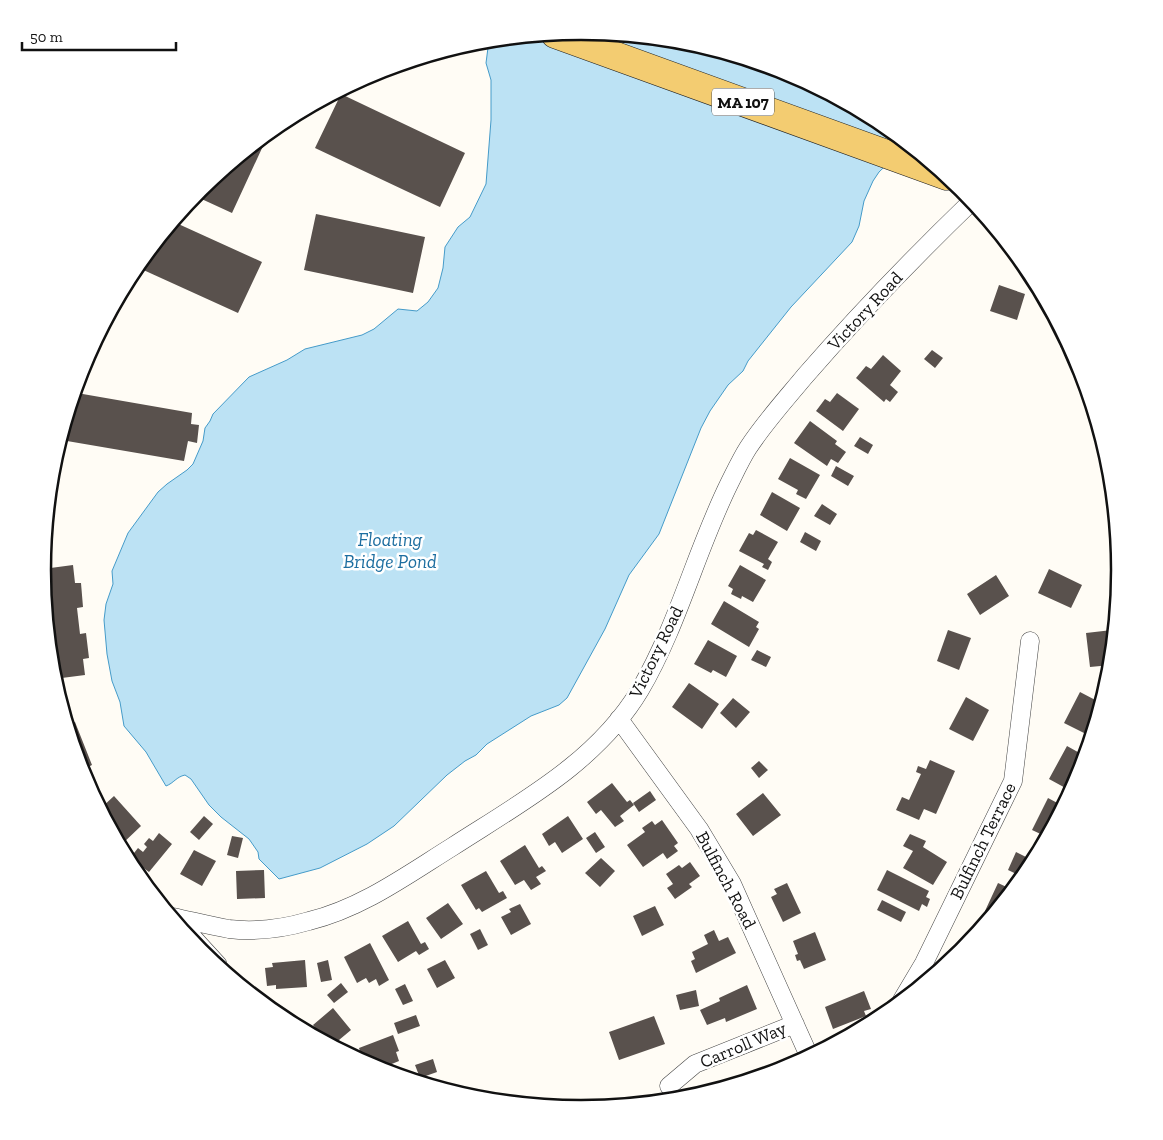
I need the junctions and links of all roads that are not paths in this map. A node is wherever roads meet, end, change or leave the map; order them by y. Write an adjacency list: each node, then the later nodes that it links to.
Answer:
1 (572, 40): 2 (main road, MA 107)
2 (927, 169)
3 (967, 206): 5 (street, Victory Road)
4 (1030, 641): 7 (street, Bulfinch Terrace)
5 (619, 719): 6 (street, Victory Road); 8 (street, Bulfinch Road)
6 (184, 920)
7 (911, 984)
8 (795, 1024): 9 (street, Bulfinch Road); 10 (street, Carroll Way)
9 (806, 1050)
10 (669, 1086)

